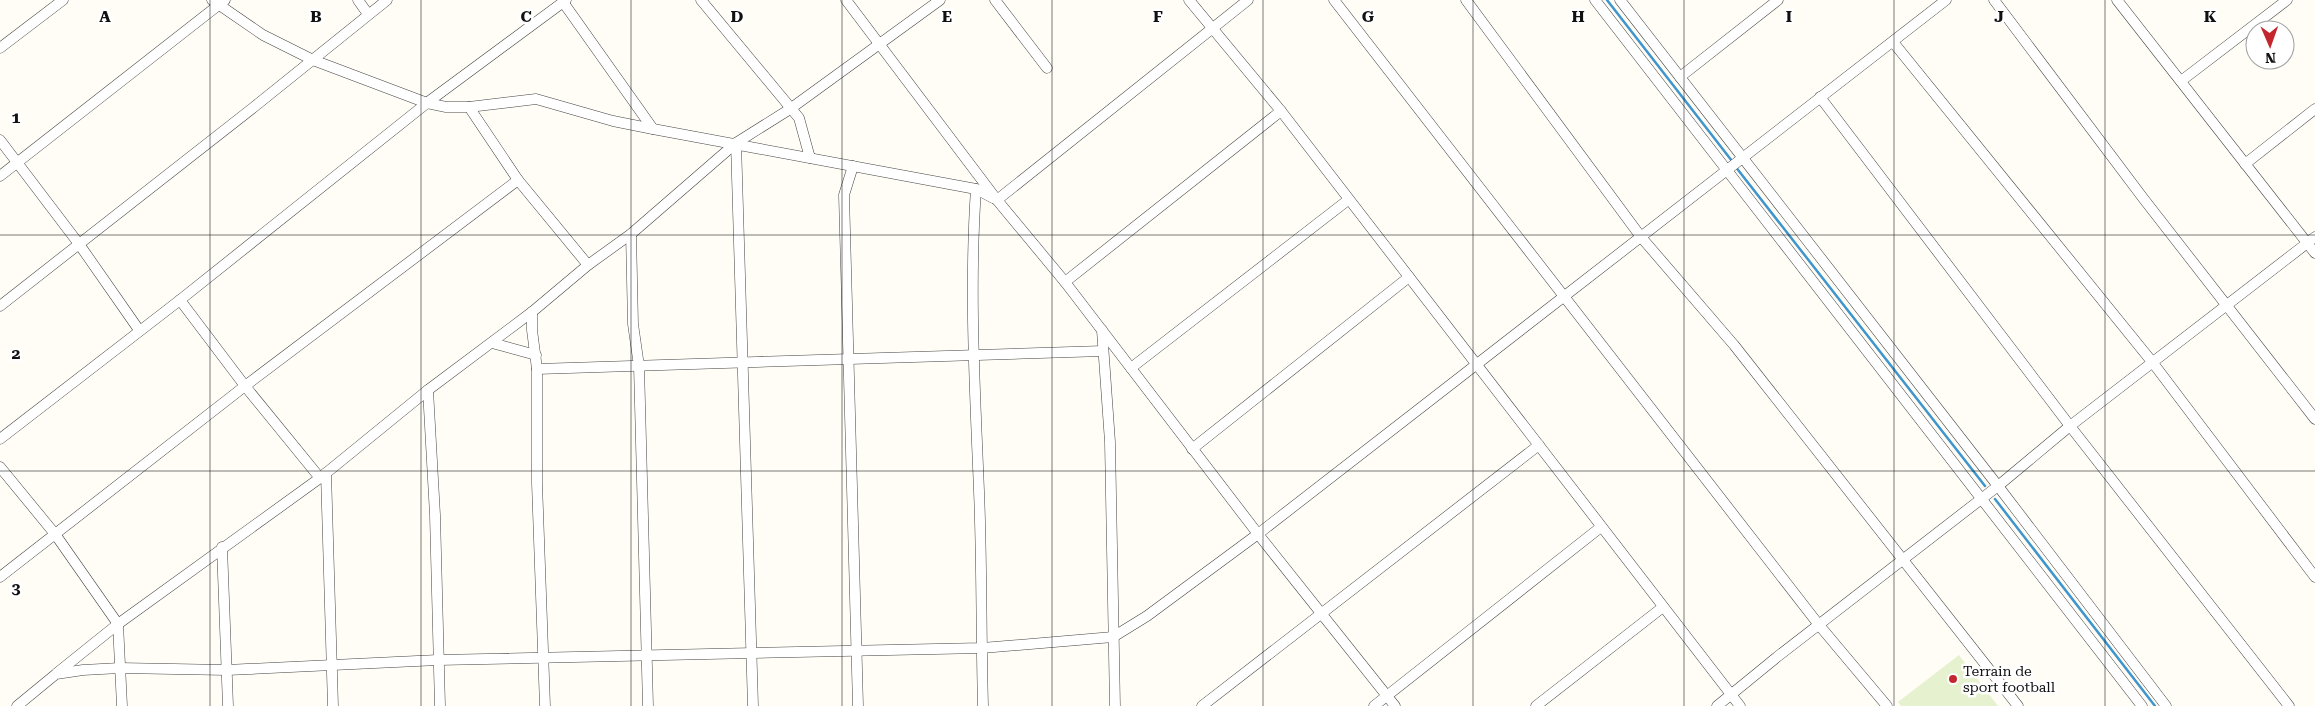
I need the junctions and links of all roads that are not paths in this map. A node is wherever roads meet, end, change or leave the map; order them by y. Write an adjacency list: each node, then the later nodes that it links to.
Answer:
1 (63, 0): 25 (street)
2 (358, 0): 21 (street)
3 (387, 0): 21 (street)
4 (702, 0): 33 (street)
5 (846, 0): 24 (street)
6 (940, 0): 24 (street)
7 (995, 0): 27 (street)
8 (1188, 0): 22 (street)
9 (1248, 0): 22 (street)
10 (1334, 0): 57 (street)
11 (1466, 0): 50 (street)
12 (1595, 0): 41 (street)
13 (1620, 0): 28 (street)
14 (1778, 0): 28 (street)
15 (1946, 0): 23 (street)
16 (1994, 0): 60 (street)
17 (2118, 0): 29 (street)
18 (2287, 0): 29 (street)
19 (564, 1): 31 (street); 36 (street)
20 (218, 2): 26 (street); 40 (street)
21 (368, 14): 26 (street)
22 (1212, 30): 35 (street); 47 (street)
23 (1893, 42): 30 (street); 69 (street)
24 (881, 45): 33 (street); 47 (street)
25 (0, 48)
26 (313, 60): 31 (street); 52 (street)
27 (1047, 68)
28 (1680, 78): 41 (street)
29 (2181, 81): 42 (street)
30 (1820, 97): 41 (street); 78 (street)
31 (428, 102): 32 (street); 58 (street)
32 (469, 107): 36 (street); 45 (street)
33 (790, 109): 38 (street); 39 (street)
34 (2315, 109): 42 (street)
35 (1281, 111): 48 (street); 56 (street)
36 (653, 129): 38 (street)
37 (0, 140): 40 (street)
38 (736, 143): 39 (street); 49 (street); 70 (street)
39 (810, 158): 43 (street)
40 (18, 163): 44 (street); 52 (street)
41 (1735, 164): 50 (street); 84 (street); 84 (street)
42 (2245, 164): 51 (street)
43 (853, 166): 46 (street); 68 (street)
44 (0, 176)
45 (518, 180): 54 (street); 75 (street)
46 (976, 189): 47 (street); 66 (street)
47 (997, 200): 56 (street)
48 (1348, 200): 55 (street); 73 (street)
49 (631, 234): 54 (street); 72 (street)
50 (1642, 237): 57 (street); 89 (street)
51 (2311, 240): 53 (street); 60 (street)
52 (79, 244): 59 (street); 62 (street)
53 (2315, 253)
54 (588, 265): 61 (street)
55 (1409, 277): 71 (street); 81 (street)
56 (1065, 282): 63 (street)
57 (1564, 297): 71 (street); 95 (street)
58 (180, 300): 62 (street); 75 (street)
59 (0, 306)
60 (2228, 307): 69 (street); 77 (street)
61 (532, 312): 64 (street); 67 (street)
62 (139, 330): 79 (street)
63 (1102, 330): 65 (street); 73 (street)
64 (492, 342): 67 (street); 76 (street)
65 (1103, 351): 66 (street); 96 (street)
66 (972, 354): 68 (street); 97 (street)
67 (536, 355): 74 (street)
68 (847, 360): 70 (street); 98 (street)
69 (2152, 363): 78 (street); 91 (street)
70 (743, 364): 72 (street); 99 (street)
71 (1476, 365): 80 (street); 87 (street)
72 (638, 366): 74 (street); 100 (street)
73 (1132, 368): 81 (street)
74 (537, 369): 101 (street)
75 (245, 386): 83 (street); 86 (street)
76 (428, 390): 83 (street); 102 (street)
77 (2315, 419)
78 (2070, 426): 84 (street); 130 (street)
79 (0, 439)
80 (1539, 445): 85 (street); 93 (street)
81 (1192, 449): 87 (street)
82 (0, 467): 86 (street)
83 (323, 475): 88 (street); 103 (street)
84 (1990, 492): 89 (street); 128 (street); 129 (street)
85 (1601, 527): 92 (street); 108 (street)
86 (55, 534): 90 (street); 94 (street)
87 (1258, 534): 93 (street); 96 (street)
88 (222, 547): 94 (street); 105 (street)
89 (1902, 559): 95 (street); 127 (street)
90 (0, 577)
91 (2315, 577)
92 (1663, 607): 107 (street); 123 (street)
93 (1322, 614): 108 (street); 120 (street)
94 (118, 624): 104 (street); 106 (street)
95 (1819, 625): 107 (street); 126 (street)
96 (1113, 638): 97 (street); 119 (street)
97 (982, 648): 98 (street); 118 (street)
98 (858, 651): 99 (street); 117 (street)
99 (751, 654): 100 (street); 116 (street)
100 (646, 656): 101 (street); 115 (street)
101 (543, 657): 102 (street); 114 (street)
102 (438, 660): 103 (street); 113 (street)
103 (331, 666): 105 (street); 112 (street)
104 (120, 668): 105 (street); 106 (street); 110 (street)
105 (227, 670): 111 (street)
106 (56, 674): 109 (street)
107 (1731, 695): 124 (street); 125 (street)
108 (1388, 696): 121 (street); 122 (street)
109 (17, 706)
110 (122, 706)
111 (228, 706)
112 (333, 706)
113 (440, 706)
114 (544, 706)
115 (648, 706)
116 (753, 706)
117 (858, 706)
118 (983, 706)
119 (1115, 706)
120 (1202, 706)
121 (1374, 706)
122 (1395, 706)
123 (1536, 706)
124 (1718, 706)
125 (1740, 706)
126 (1887, 706)
127 (2018, 706)
128 (2142, 706)
129 (2166, 706)
130 (2289, 706)

